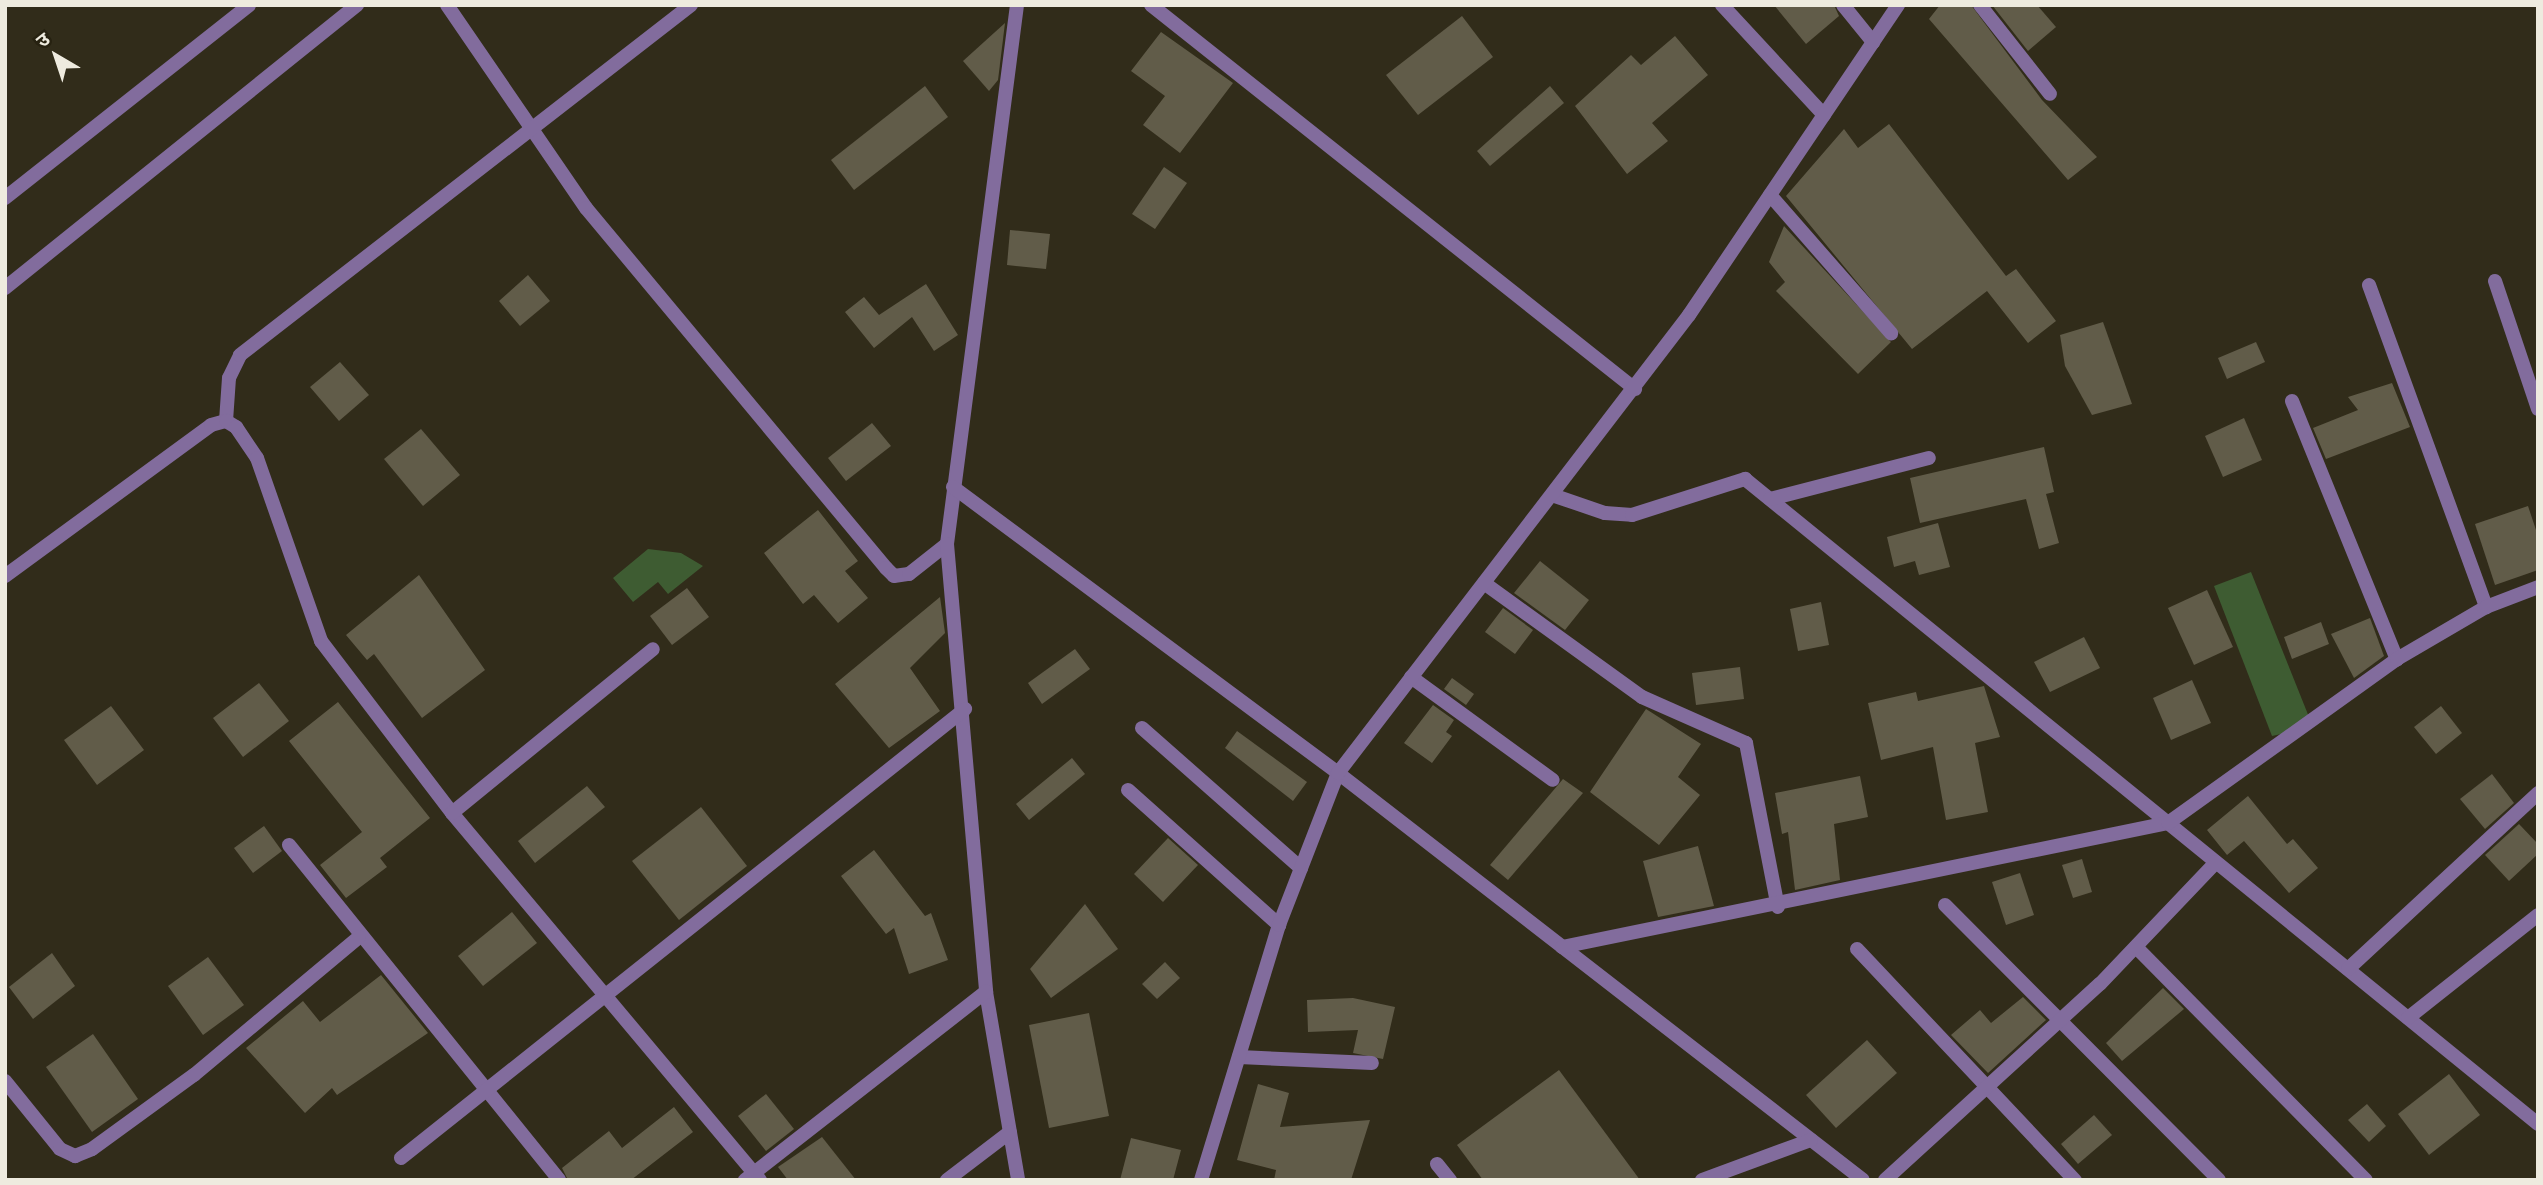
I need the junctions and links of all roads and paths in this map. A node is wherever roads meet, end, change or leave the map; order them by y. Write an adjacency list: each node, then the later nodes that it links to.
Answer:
1 (249, 5): 16 (street)
2 (357, 5): 19 (street)
3 (447, 5): 14 (street)
4 (691, 5): 14 (street)
5 (1017, 5): 26 (street)
6 (1151, 5): 21 (street)
7 (1722, 5): 13 (street)
8 (1843, 5): 11 (street)
9 (1898, 5): 11 (street)
10 (1980, 5): 12 (street)
11 (1873, 42): 13 (street)
12 (2050, 94)
13 (1824, 115): 15 (street)
14 (532, 130): 24 (street); 29 (street)
15 (1770, 195): 20 (street); 21 (street)
16 (5, 198)
17 (2495, 281): 23 (street)
18 (2369, 285): 33 (street)
19 (5, 289)
20 (1891, 333)
21 (1634, 389): 27 (street)
22 (2292, 401): 35 (street)
23 (2538, 409)
24 (226, 421): 30 (street); 43 (street)
25 (1929, 458): 28 (street)
26 (953, 487): 29 (street); 39 (street)
27 (1552, 495): 28 (street); 31 (street)
28 (1770, 499): 44 (street)
29 (947, 544): 37 (street)
30 (5, 576)
31 (1484, 583): 36 (street); 49 (street)
32 (2538, 587): 33 (street)
33 (2487, 607): 35 (street)
34 (653, 649): 43 (street)
35 (2397, 659): 44 (street)
36 (1411, 677): 39 (street); 40 (street)
37 (965, 709): 57 (street); 58 (street)
38 (1142, 728): 47 (street)
39 (1338, 772): 47 (street); 53 (street)
40 (1553, 780)
41 (1128, 790): 51 (street)
42 (2538, 793): 56 (street)
43 (452, 813): 57 (street)
44 (2168, 823): 46 (street); 49 (street)
45 (289, 845): 52 (street)
46 (2216, 862): 54 (street); 56 (street)
47 (1301, 868): 51 (street)
48 (1945, 905): 60 (street)
49 (1777, 906): 53 (street)
50 (2538, 915): 59 (street)
51 (1279, 925): 61 (street)
52 (359, 937): 63 (street); 65 (street)
53 (1562, 947): 68 (street)
54 (2137, 948): 60 (street); 82 (street)
55 (1857, 949): 64 (street)
56 (2348, 970): 59 (street)
57 (605, 992): 65 (street); 71 (street)
58 (986, 992): 67 (street); 71 (street)
59 (2408, 1018): 66 (street)
60 (2061, 1021): 64 (street); 81 (street)
61 (1239, 1057): 62 (street); 75 (street)
62 (1372, 1063)
63 (5, 1081)
64 (1985, 1087): 79 (street); 80 (street)
65 (484, 1088): 69 (street); 72 (street)
66 (2538, 1124)
67 (1010, 1132): 73 (street); 74 (street)
68 (1811, 1140): 77 (street); 78 (street)
69 (401, 1158)
70 (1437, 1164): 76 (street)
71 (753, 1178)
72 (559, 1180)
73 (947, 1180)
74 (1018, 1180)
75 (1201, 1180)
76 (1450, 1180)
77 (1702, 1180)
78 (1863, 1180)
79 (1885, 1180)
80 (2075, 1180)
81 (2218, 1180)
82 (2366, 1180)

